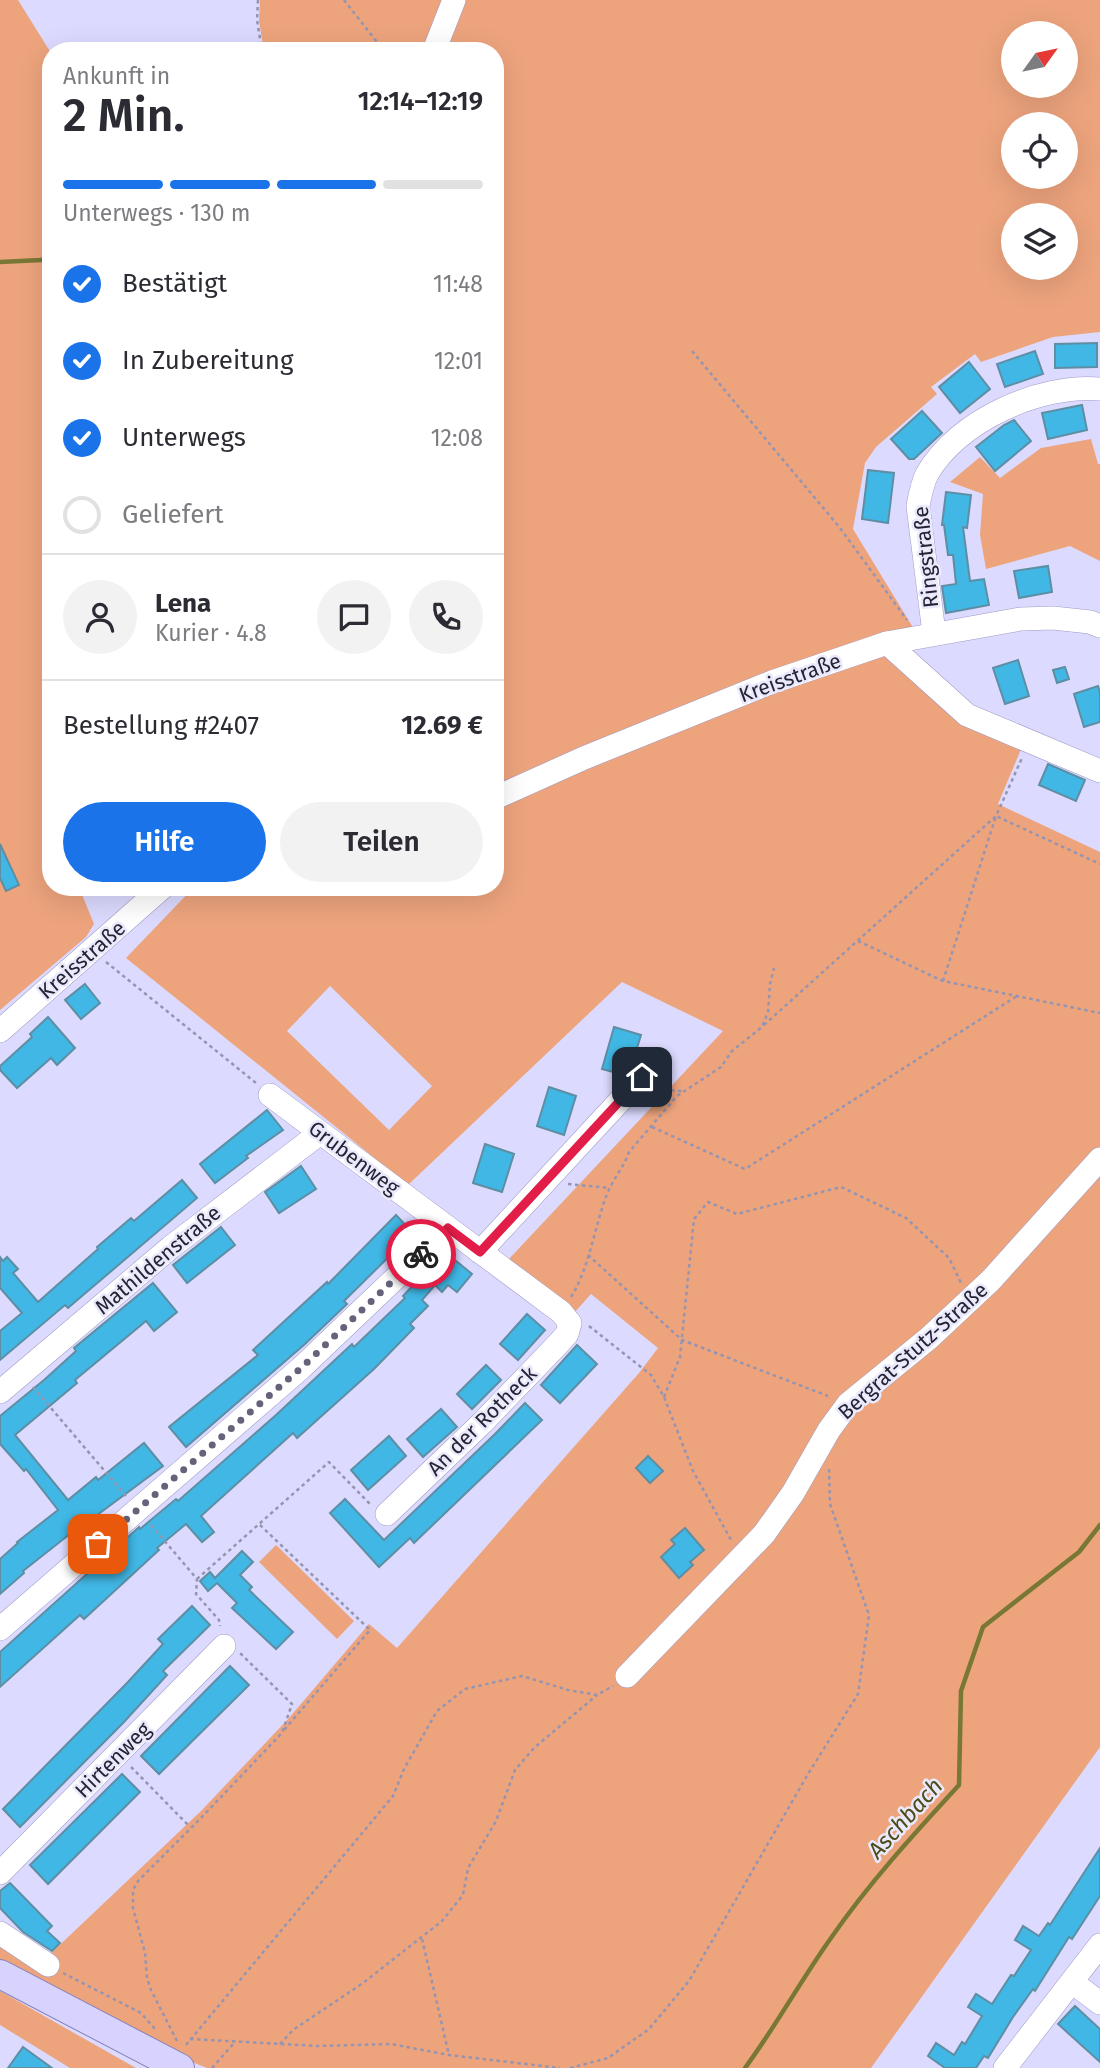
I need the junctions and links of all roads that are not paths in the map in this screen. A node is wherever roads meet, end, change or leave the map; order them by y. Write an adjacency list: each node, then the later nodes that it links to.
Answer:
1 (454, 0): 2 (street)
2 (438, 42)
3 (1100, 389): 5 (street, Ringstraße)
4 (1100, 626): 5 (street, Kreisstraße)
5 (927, 635): 6 (street, Kreisstraße)
6 (887, 643): 7 (street); 8 (street, Kreisstraße)
7 (1100, 771)
8 (504, 794)
9 (153, 896): 10 (street, Kreisstraße)
10 (0, 1031)
11 (642, 1077): 16 (street)
12 (270, 1095): 13 (street, Grubenweg)
13 (320, 1133): 15 (street, Grubenweg); 18 (street, Mathildenstraße)
14 (1100, 1159): 22 (street, Bergrat-Stutz-Straße)
15 (448, 1228): 16 (street, Grubenweg); 20 (street)
16 (480, 1252): 17 (street, Grubenweg)
17 (566, 1318): 19 (street, An der Rotheck)
18 (0, 1392)
19 (387, 1514)
20 (0, 1629)
21 (224, 1646): 23 (street, Hirtenweg)
22 (627, 1676)
23 (0, 1873)
24 (0, 1933): 26 (street)
25 (1100, 1945): 28 (street)
26 (48, 1965)
27 (0, 1975): 30 (main road)
28 (1072, 1982): 29 (street); 31 (street)
29 (1100, 2003)
30 (181, 2059)
31 (1004, 2068)

